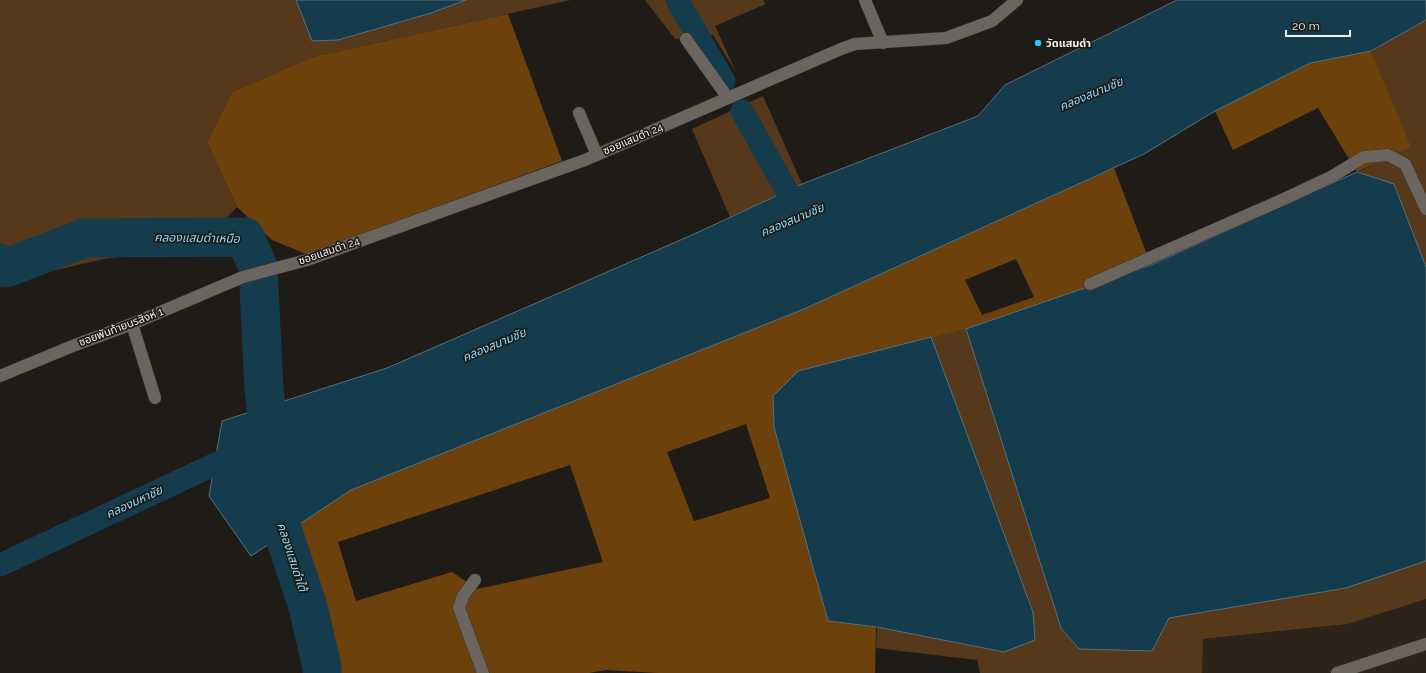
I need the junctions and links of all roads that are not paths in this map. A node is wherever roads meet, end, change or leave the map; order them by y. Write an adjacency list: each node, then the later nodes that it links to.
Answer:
1 (865, 0): 4 (street)
2 (1017, 0): 4 (street, ซอยแสมดำ 24)
3 (686, 39): 5 (street)
4 (883, 43): 5 (street, ซอยแสมดำ 24)
5 (728, 98): 7 (street, ซอยแสมดำ 24)
6 (579, 113): 7 (street)
7 (597, 155): 9 (street, ซอยแสมดำ 24)
8 (1426, 209): 10 (street)
9 (243, 277): 11 (street, ซอยพันท้ายนรสิงห์ 1)
10 (1090, 284)
11 (132, 324): 12 (street, ซอยพันท้ายนรสิงห์ 1); 13 (street)
12 (0, 376)
13 (155, 398)
14 (475, 580): 16 (street)
15 (1426, 644): 17 (street)
16 (483, 673)
17 (1337, 673)

